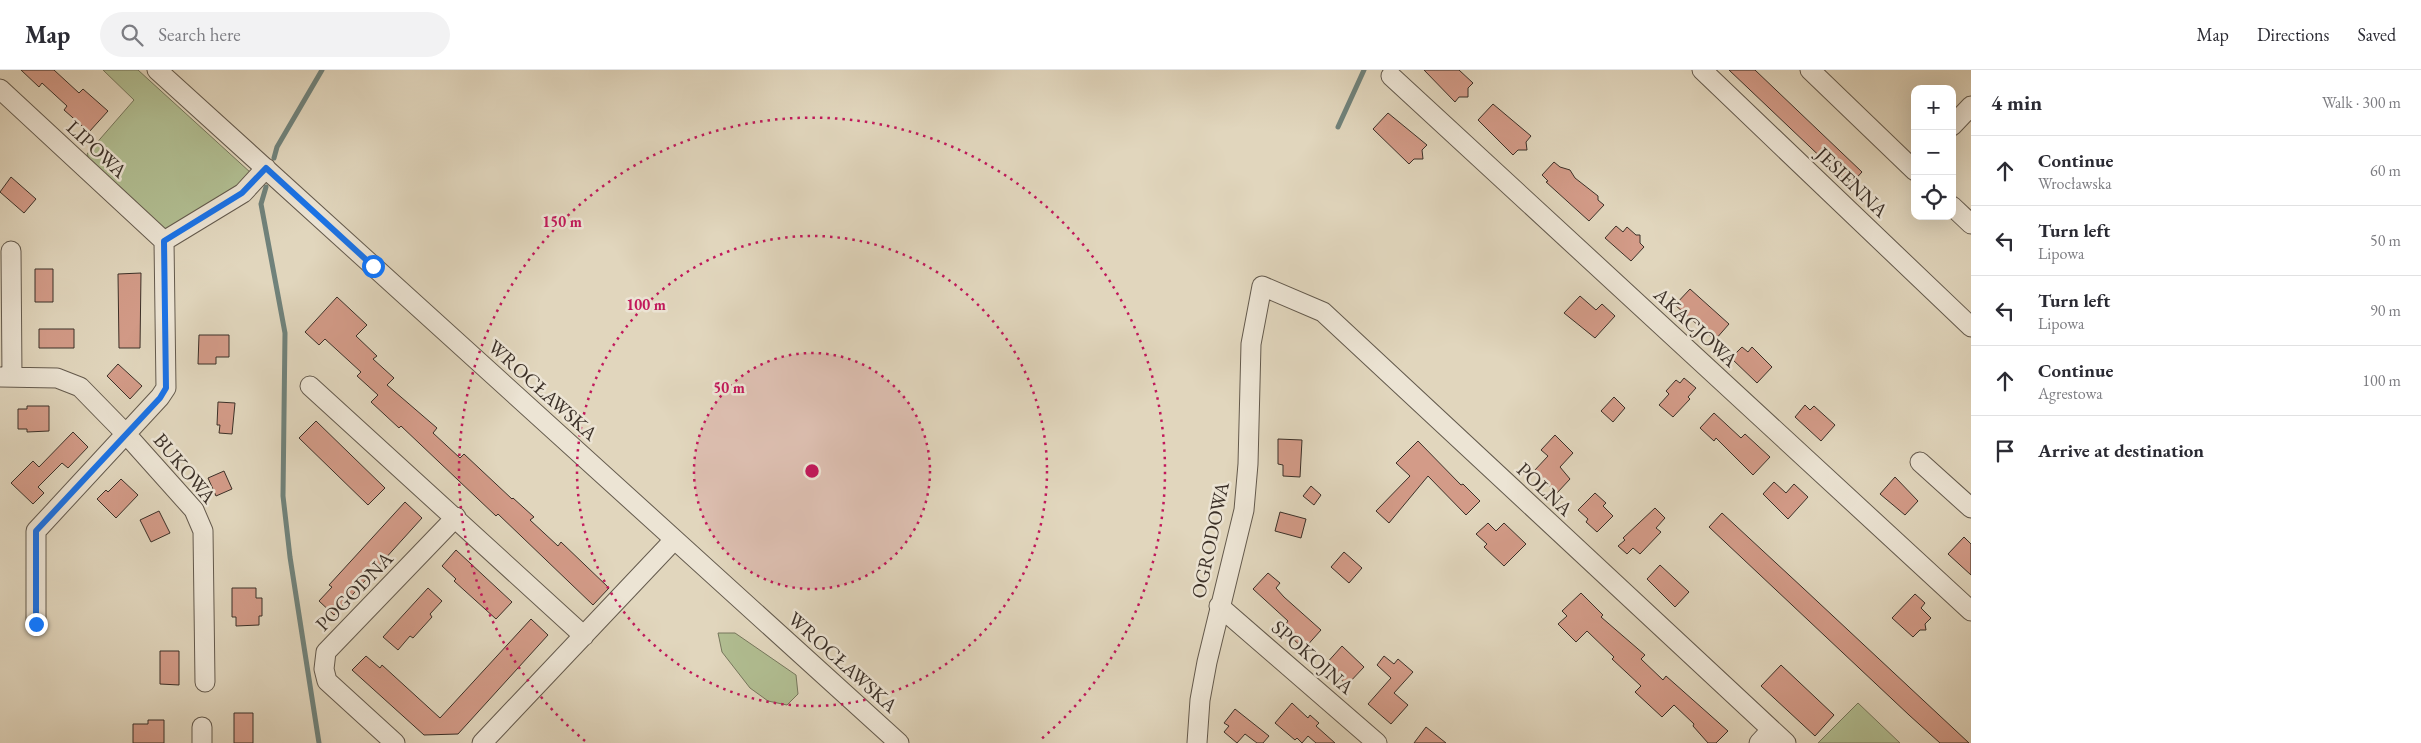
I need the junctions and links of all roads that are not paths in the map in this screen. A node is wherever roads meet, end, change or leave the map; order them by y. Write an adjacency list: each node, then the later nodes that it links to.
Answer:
1 (158, 70): 7 (street, WROCŁAWSKA)
2 (1702, 70): 13 (street, JESIENNA)
3 (1810, 70): 6 (street)
4 (1391, 76): 22 (street, AKACJOWA)
5 (0, 89): 10 (street, LIPOWA)
6 (1911, 165)
7 (266, 168): 10 (street); 20 (street, WROCŁAWSKA)
8 (1956, 210): 9 (street)
9 (1971, 224)
10 (164, 241): 16 (street)
11 (11, 251): 14 (street)
12 (1262, 286): 21 (street, OGRODOWA); 26 (street, POLNA)
13 (1971, 326)
14 (6, 377): 16 (street, BUKOWA)
15 (310, 386): 19 (street)
16 (126, 434): 23 (street); 25 (street, BUKOWA)
17 (1920, 462): 18 (street)
18 (1971, 508)
19 (456, 517): 24 (street); 27 (street, POGODNA)
20 (674, 540): 24 (street); 29 (street, WROCŁAWSKA)
21 (1219, 606): 30 (street, OGRODOWA); 31 (street, SPOKOJNA)
22 (1971, 611)
23 (36, 624)
24 (584, 636): 28 (street)
25 (205, 682)
26 (1765, 736): 32 (street, POLNA)
27 (395, 743)
28 (482, 743)
29 (899, 743)
30 (1197, 743)
31 (1377, 743)
32 (1786, 743)

